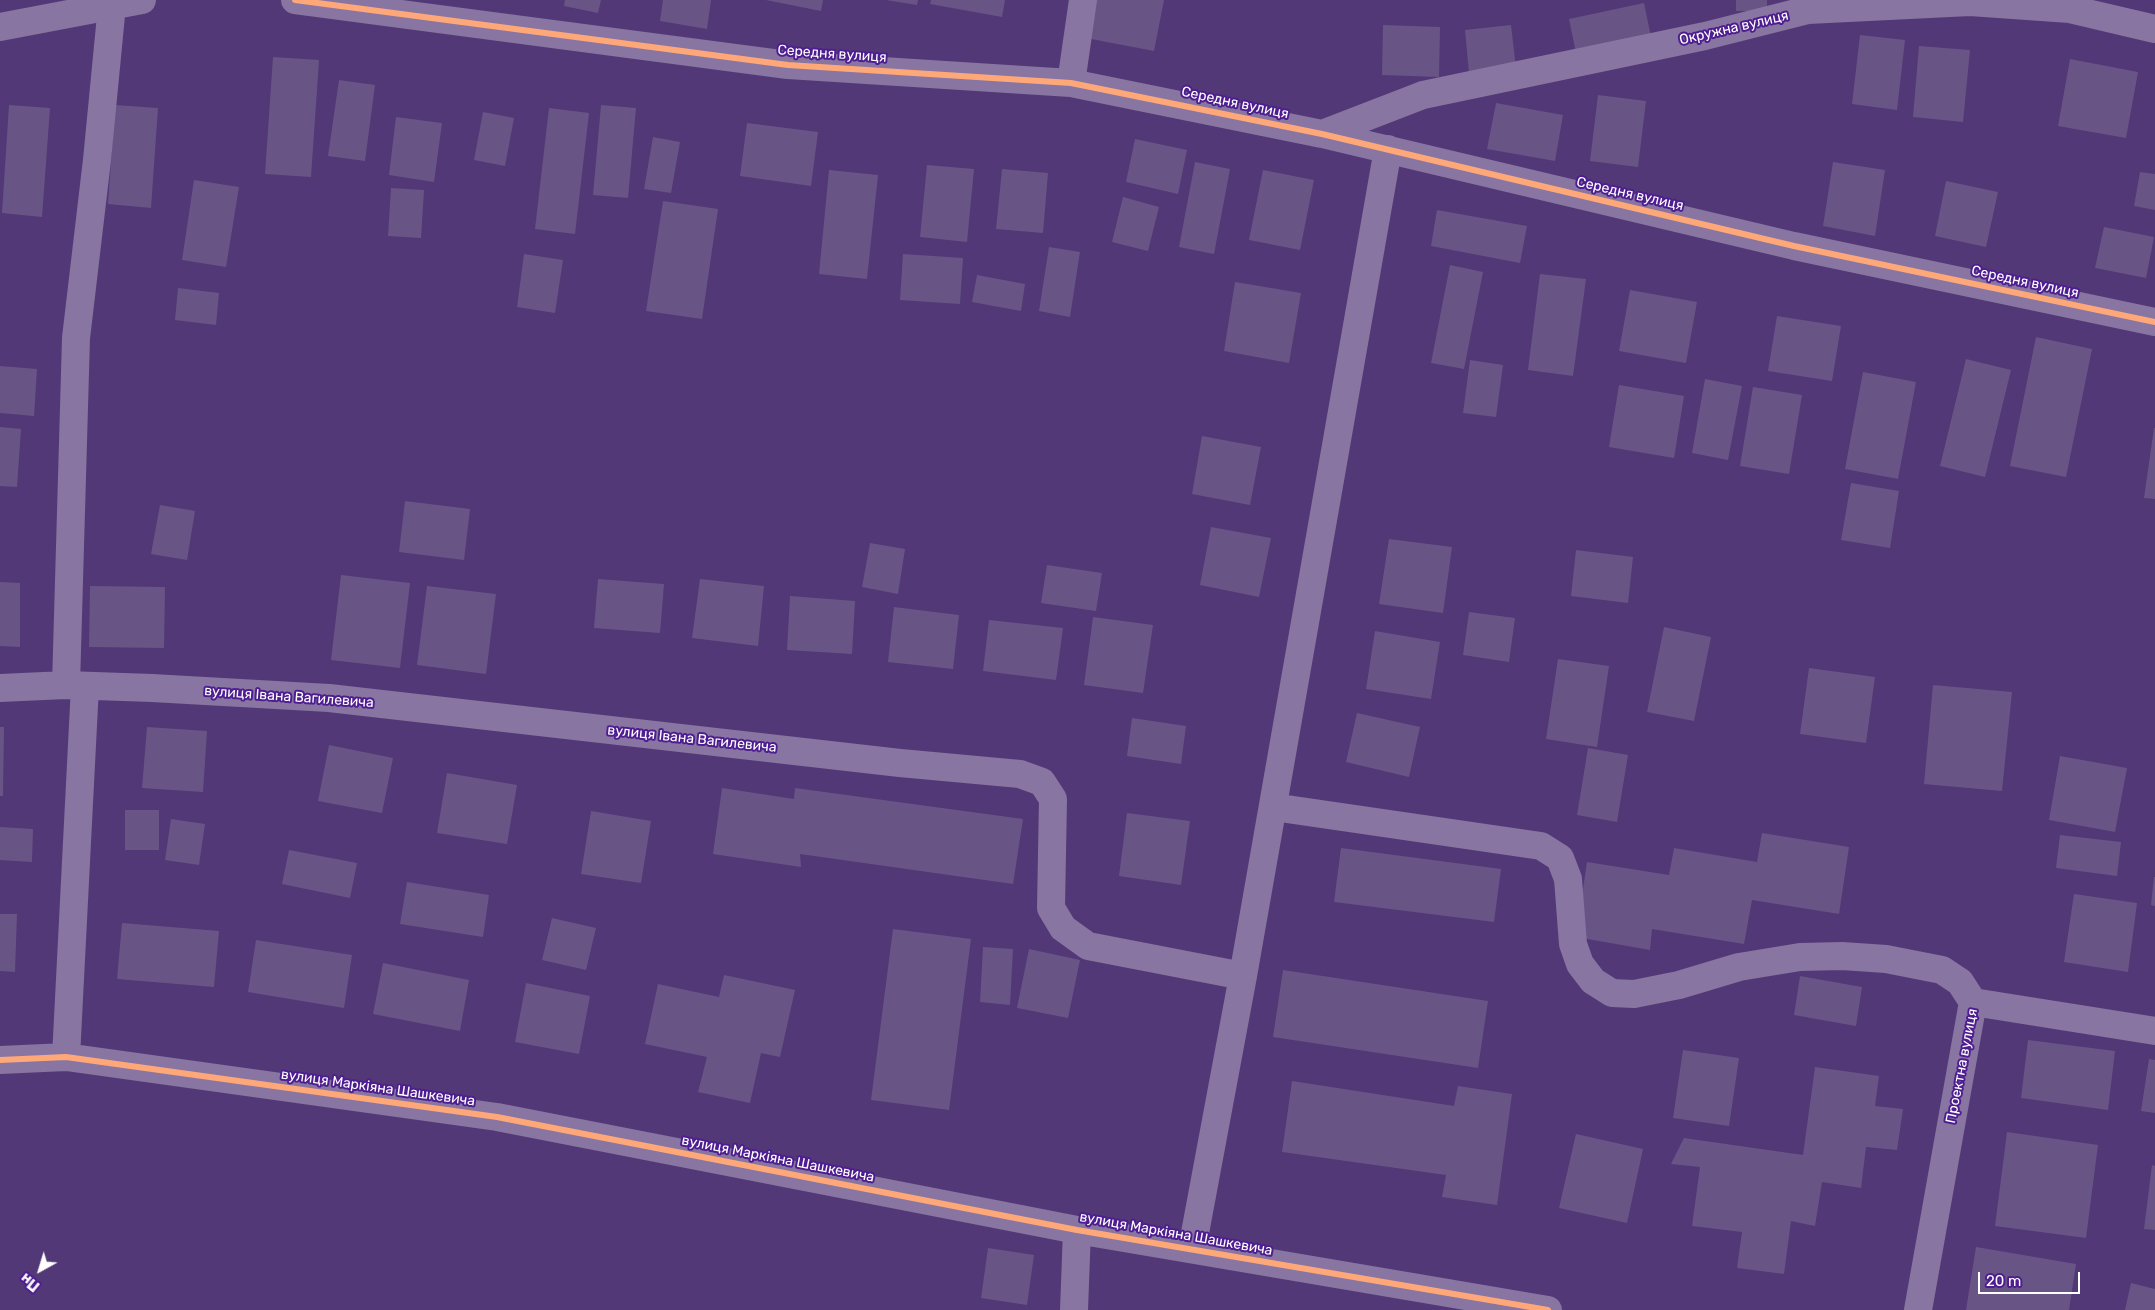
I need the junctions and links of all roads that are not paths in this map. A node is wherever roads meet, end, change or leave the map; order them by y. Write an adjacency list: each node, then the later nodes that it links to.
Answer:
1 (142, 0): 4 (street)
2 (294, 0): 7 (street, Середня вулиця)
3 (1083, 0): 7 (street)
4 (112, 5): 5 (street); 11 (street)
5 (0, 27)
6 (2155, 29): 8 (street, Окружна вулиця)
7 (1071, 83): 8 (street, Середня вулиця)
8 (1322, 134): 9 (street, Середня вулиця)
9 (1388, 149): 10 (street, Середня вулиця); 13 (street)
10 (2155, 322)
11 (76, 686): 12 (street, вулиця Івана Вагилевича); 14 (street, вулиця Івана Вагилевича); 17 (street)
12 (0, 688)
13 (1273, 807): 14 (street); 15 (street)
14 (1243, 976): 20 (street)
15 (1973, 1002): 16 (street, Проектна вулиця); 23 (street, Проектна вулиця)
16 (2155, 1031)
17 (66, 1057): 18 (street, вулиця Маркіяна Шашкевича); 19 (street, вулиця Маркіяна Шашкевича)
18 (0, 1060)
19 (1077, 1230): 20 (street, вулиця Маркіяна Шашкевича); 21 (street)
20 (1192, 1249): 22 (street, вулиця Маркіяна Шашкевича)
21 (1074, 1310)
22 (1548, 1310)
23 (1918, 1310)

